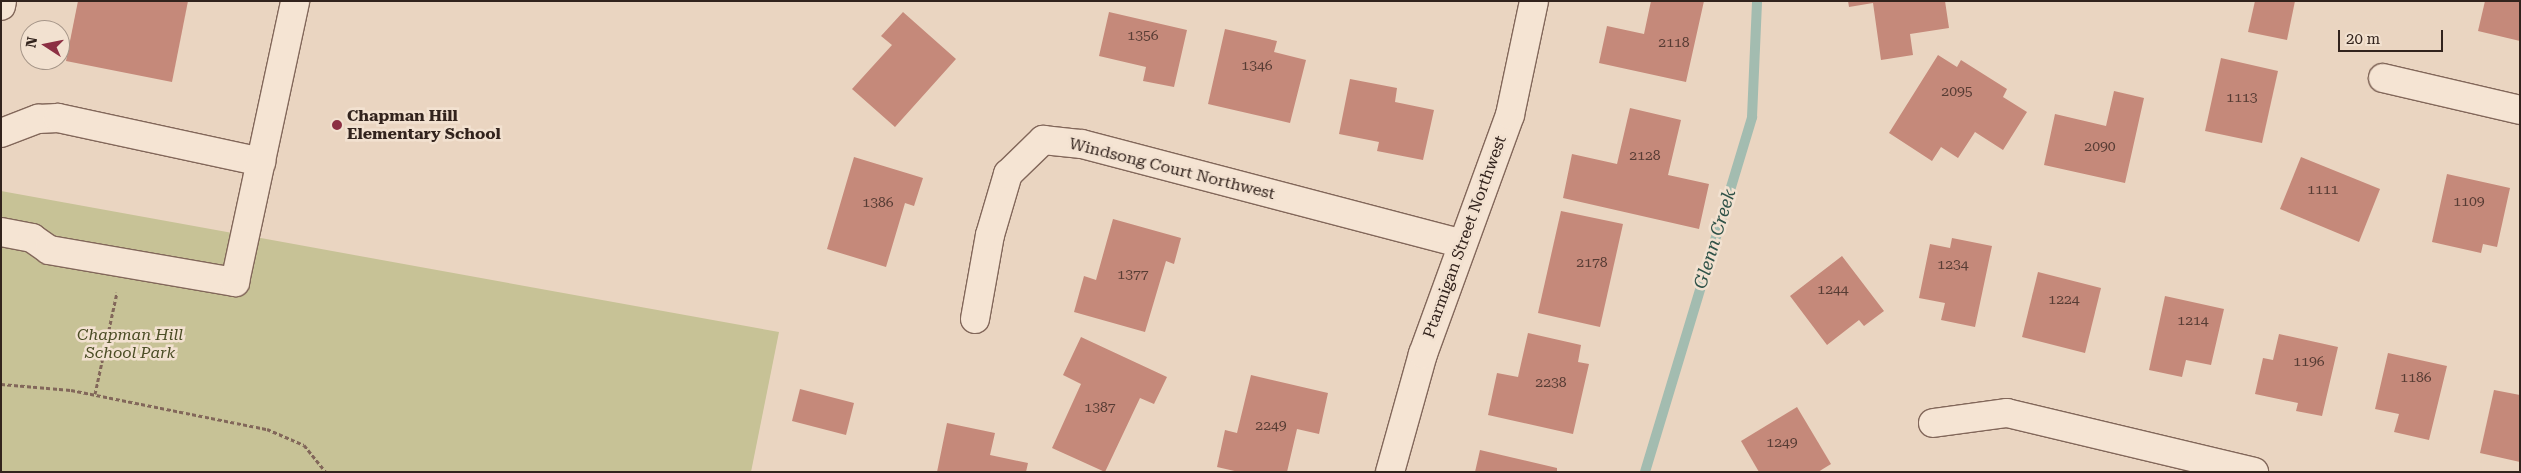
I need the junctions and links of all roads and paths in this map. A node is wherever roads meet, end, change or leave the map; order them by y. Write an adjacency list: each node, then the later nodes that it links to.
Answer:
1 (2, 1): 4 (street)
2 (295, 1): 8 (street)
3 (1534, 1): 10 (street, Ptarmigan Street Northwest)
4 (1, 6)
5 (2383, 78): 6 (street)
6 (2520, 110)
7 (1, 133): 8 (street)
8 (261, 162): 11 (street)
9 (1, 232): 11 (street)
10 (1462, 244): 12 (street, Windsong Court Northwest); 17 (street, Ptarmigan Street Northwest)
11 (124, 260): 14 (path)
12 (975, 319)
13 (1, 384): 14 (path)
14 (95, 394): 16 (path)
15 (1933, 423): 18 (street)
16 (326, 472)
17 (1390, 472)
18 (2253, 472)

